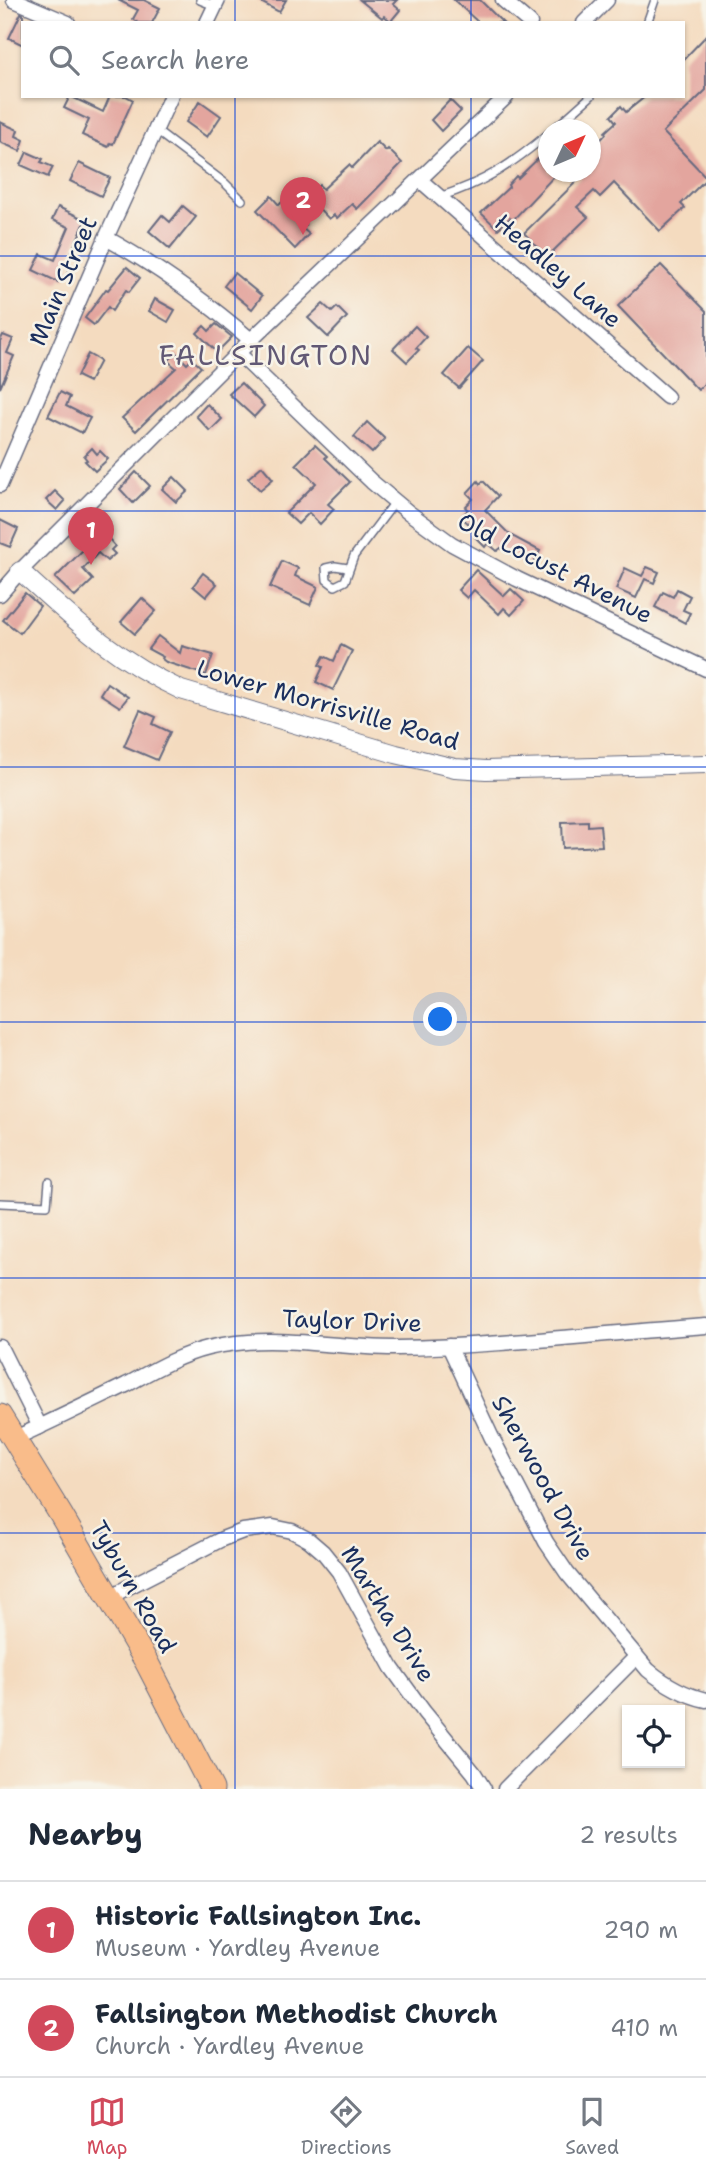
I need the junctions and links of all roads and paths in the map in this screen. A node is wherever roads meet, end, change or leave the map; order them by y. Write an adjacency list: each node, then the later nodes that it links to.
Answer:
1 (14, 0): 7 (street)
2 (200, 0): 6 (lane)
3 (503, 0): 9 (street)
4 (607, 0): 10 (street)
5 (655, 0): 11 (lane)
6 (216, 3): 8 (street)
7 (63, 21)
8 (208, 21)
9 (528, 21)
10 (586, 21)
11 (648, 21)
12 (169, 98): 16 (street, Main Street)
13 (505, 98): 18 (street)
14 (589, 98): 15 (lane)
15 (565, 119)
16 (155, 129): 20 (lane); 21 (street, Main Street)
17 (538, 142): 19 (lane)
18 (420, 180): 19 (street, Headley Lane); 22 (street)
19 (439, 197): 24 (street, Headley Lane)
20 (242, 200)
21 (106, 238): 22 (street); 25 (street, Main Street)
22 (251, 340): 23 (street)
23 (238, 353): 26 (street, Old Locust Avenue); 28 (street)
24 (667, 397)
25 (0, 485)
26 (395, 502): 27 (lane); 30 (street, Old Locust Avenue)
27 (348, 568)
28 (20, 571): 29 (street); 31 (street, Lower Morrisville Road)
29 (0, 594)
30 (706, 669)
31 (706, 764)
32 (49, 1182): 33 (lane)
33 (0, 1203)
34 (706, 1326): 35 (street, Taylor Drive)
35 (449, 1346): 38 (street, Taylor Drive); 41 (street, Sherwood Drive)
36 (0, 1347): 38 (street)
37 (0, 1416): 39 (main road, Tyburn Road)
38 (40, 1427): 39 (street, Taylor Drive)
39 (15, 1438): 40 (main road, Tyburn Road)
40 (108, 1597): 43 (main road, Tyburn Road); 44 (street, Martha Drive)
41 (636, 1657): 42 (street, Sherwood Drive); 45 (street)
42 (706, 1700)
43 (212, 1789)
44 (484, 1789)
45 (505, 1789)

